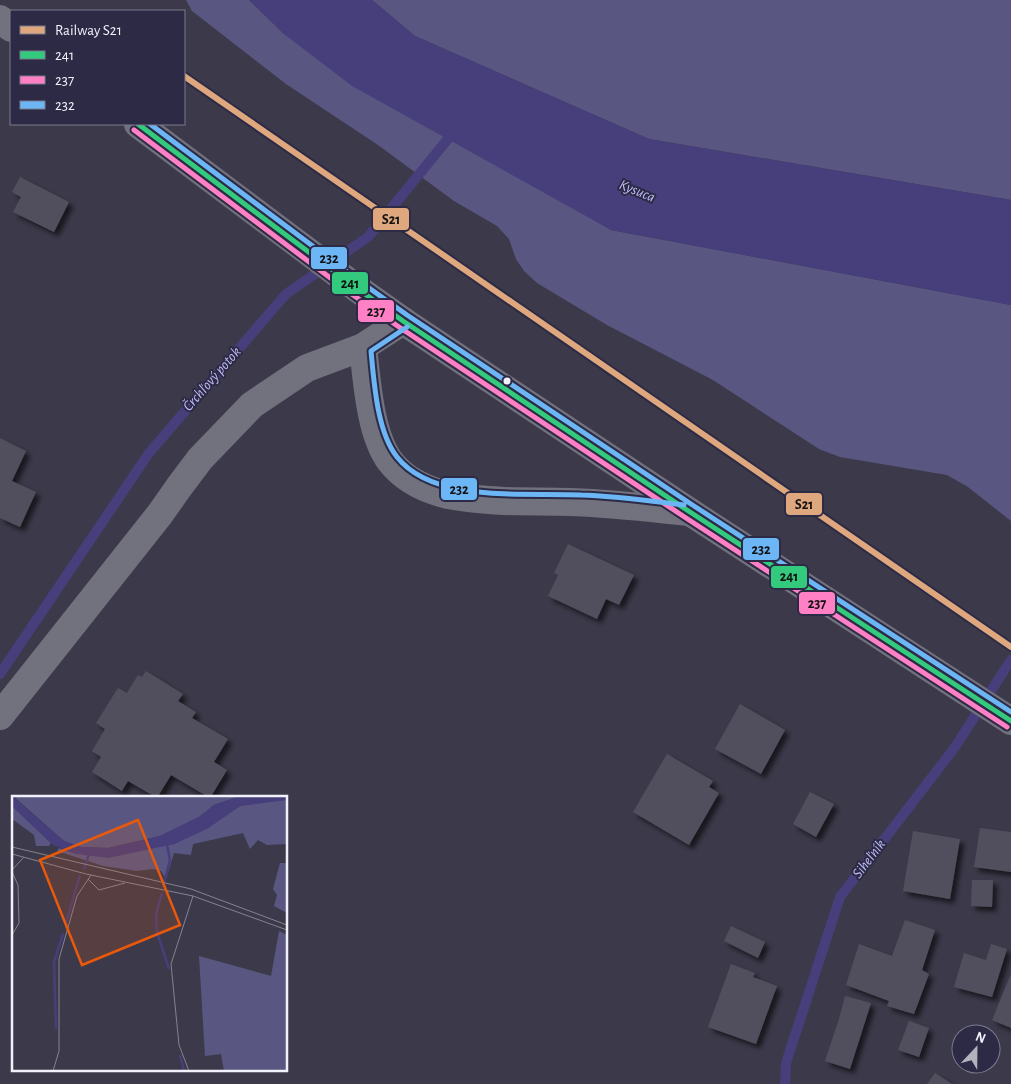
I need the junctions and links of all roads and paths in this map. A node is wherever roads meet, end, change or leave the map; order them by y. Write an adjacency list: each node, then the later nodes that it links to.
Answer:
1 (0, 19): 2 (main road)
2 (10, 27)
3 (139, 125): 4 (main road)
4 (403, 321): 5 (main road); 6 (main road)
5 (363, 347): 6 (main road); 8 (main road)
6 (690, 512): 7 (main road)
7 (1001, 715)
8 (0, 716)

